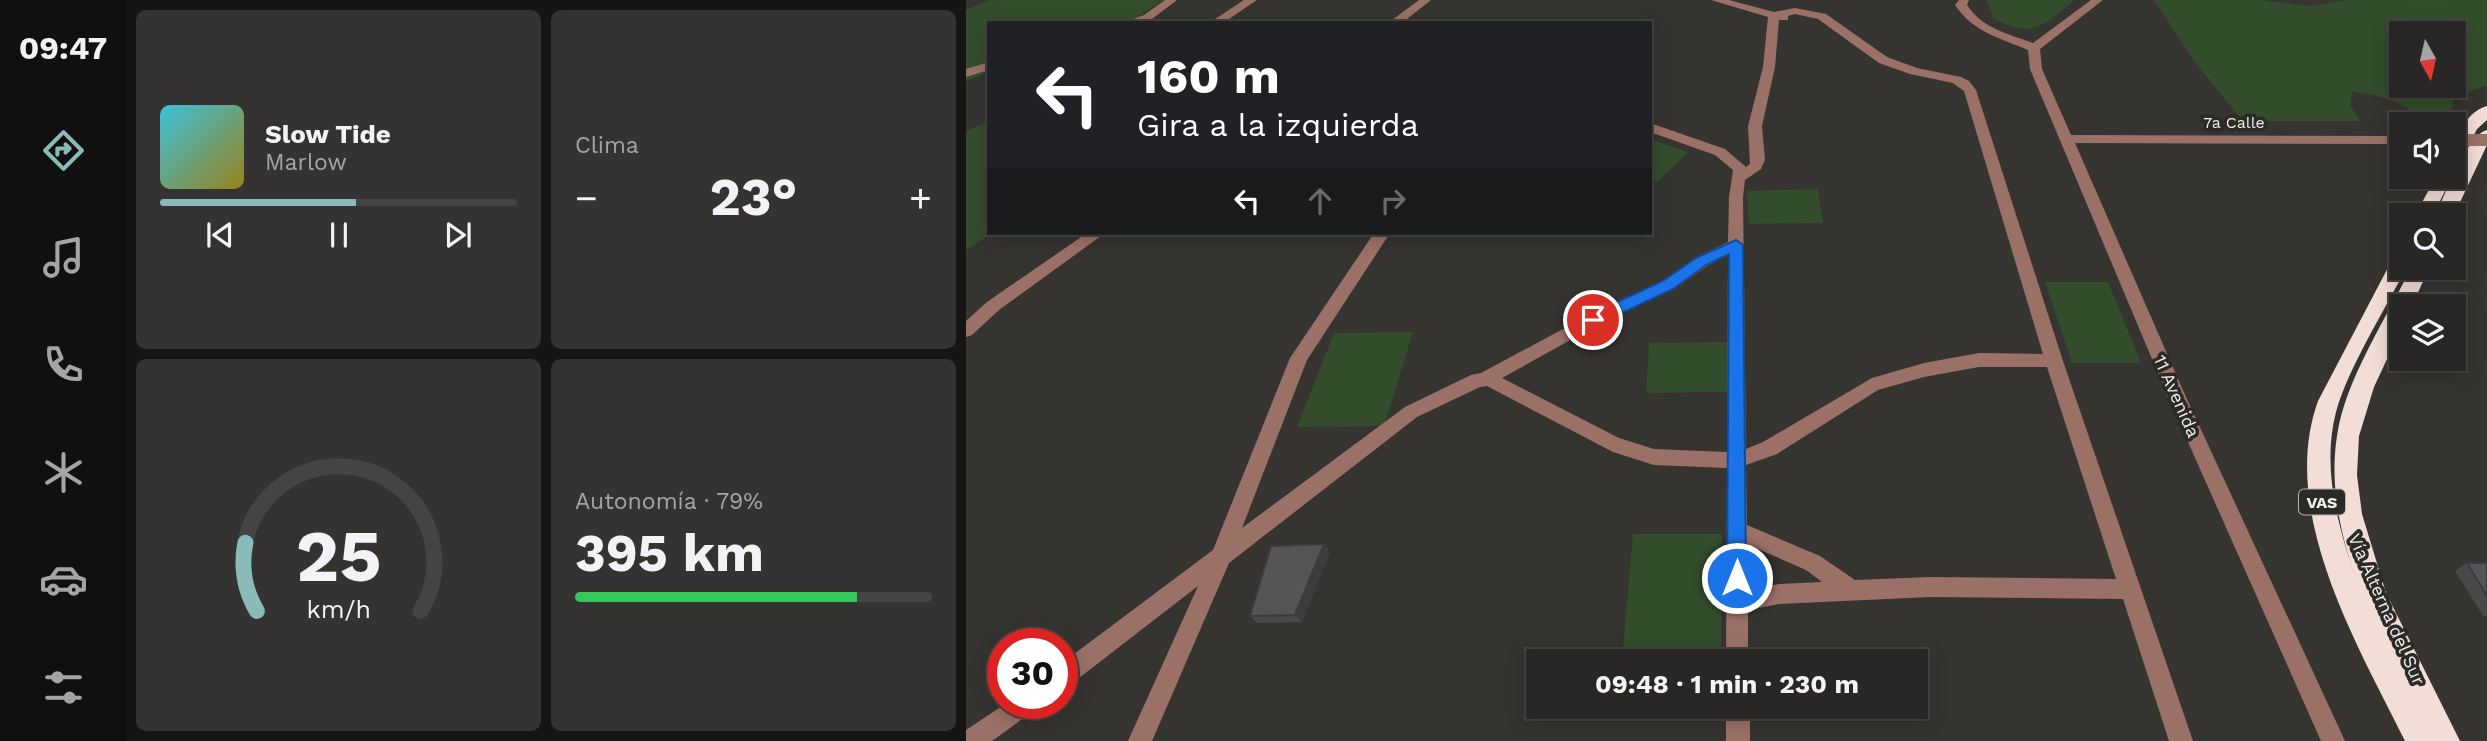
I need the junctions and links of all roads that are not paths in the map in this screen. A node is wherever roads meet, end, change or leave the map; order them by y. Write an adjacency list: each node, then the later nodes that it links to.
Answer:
1 (1172, 0): 8 (street)
2 (1251, 0): 9 (street)
3 (1426, 0): 10 (street)
4 (1716, 0): 7 (street)
5 (1964, 0): 11 (street)
6 (2098, 0): 11 (street)
7 (1774, 15): 21 (street); 29 (street)
8 (1135, 21)
9 (1218, 21)
10 (1397, 21)
11 (2034, 48): 18 (street, 11 Avenida)
12 (987, 67): 13 (street)
13 (966, 73)
14 (2487, 111): 16 (highway)
15 (1652, 128): 21 (street)
16 (2466, 135)
17 (2487, 138): 19 (street, bridge); 22 (highway)
18 (2068, 139): 20 (street, 7a Calle); 45 (street, 11 Avenida)
19 (2466, 139)
20 (2389, 140)
21 (1741, 177): 25 (street)
22 (2451, 203)
23 (1094, 235): 27 (street)
24 (1381, 235): 33 (street)
25 (1736, 245): 30 (street); 31 (street)
26 (2391, 280): 46 (highway, Vía Alterna del Sur / VAS)
27 (966, 331)
28 (2389, 334): 47 (highway, Vía Alterna del Sur / VAS)
29 (2054, 361): 31 (street); 34 (street)
30 (1485, 379): 31 (street); 33 (street)
31 (1737, 460): 32 (street)
32 (1737, 530): 35 (street); 36 (street)
33 (1221, 557): 38 (street); 42 (street)
34 (2130, 589): 35 (street); 44 (street)
35 (1852, 591): 36 (street)
36 (1737, 602): 37 (street)
37 (1737, 649)
38 (1078, 665)
39 (1003, 719): 41 (street)
40 (1738, 719): 43 (street)
41 (971, 741)
42 (1140, 741)
43 (1738, 741)
44 (2181, 741)
45 (2333, 741)
46 (2420, 741)
47 (2446, 741)

